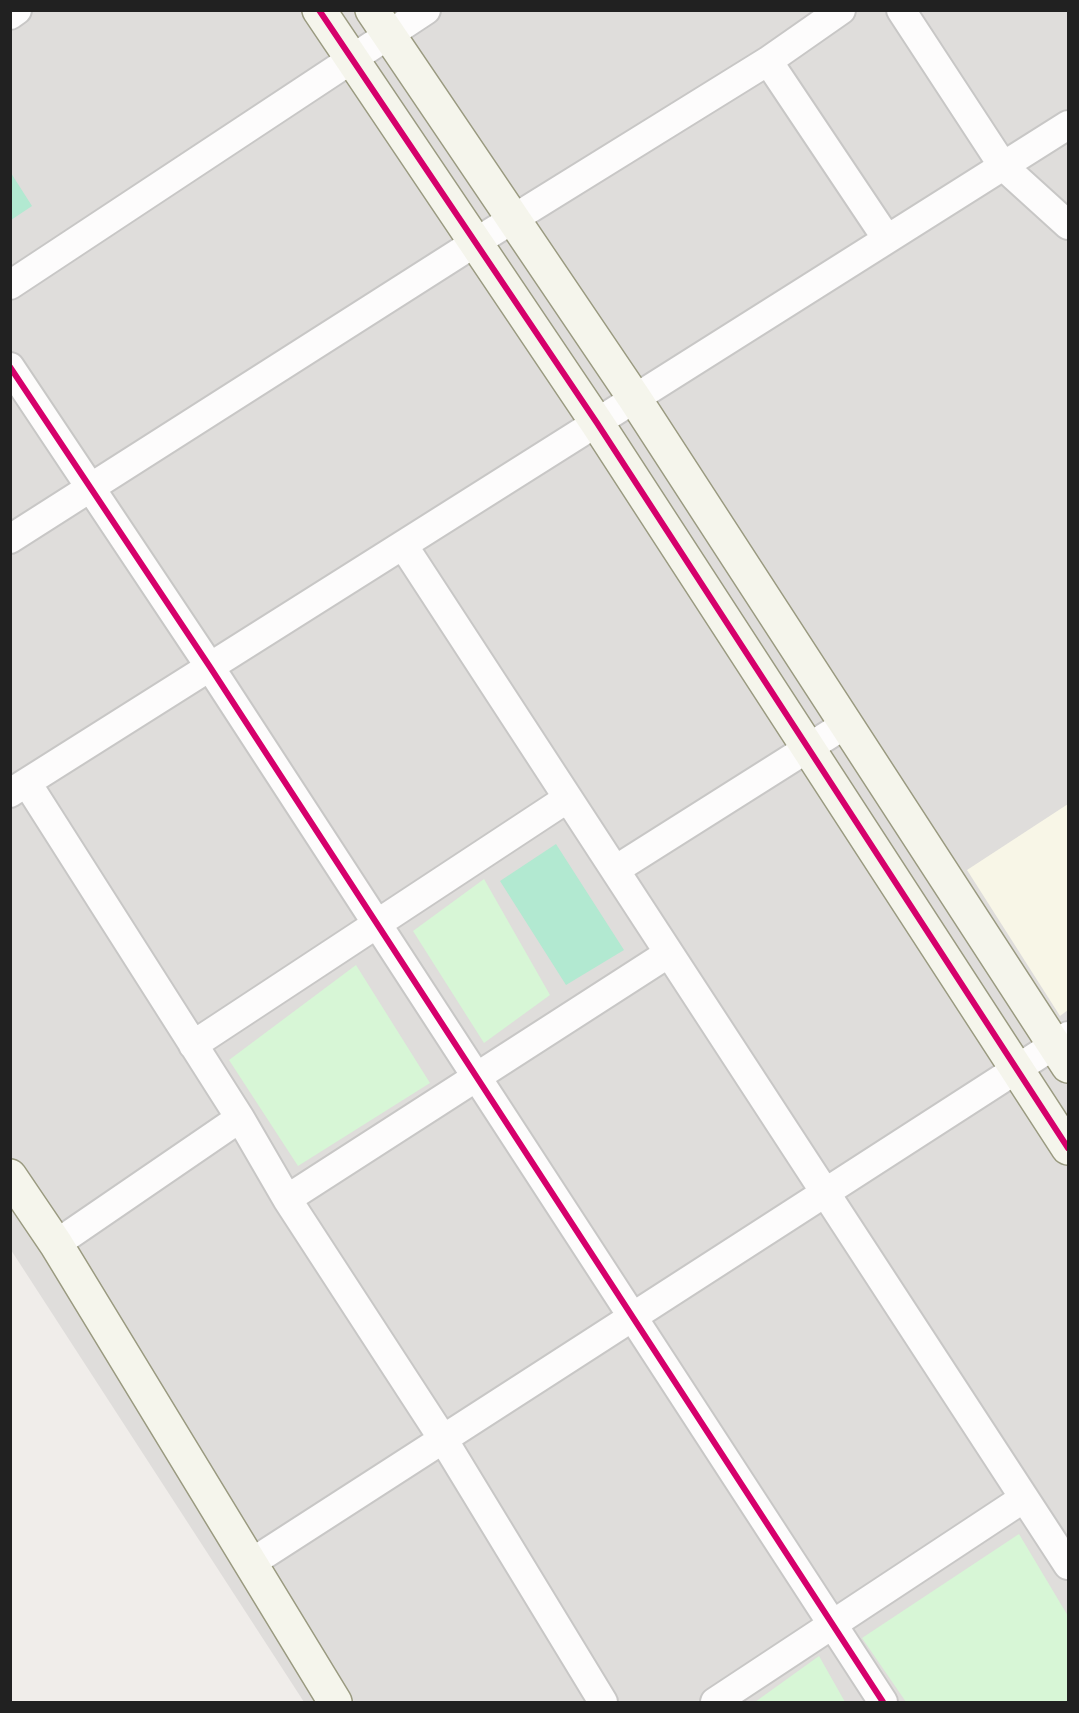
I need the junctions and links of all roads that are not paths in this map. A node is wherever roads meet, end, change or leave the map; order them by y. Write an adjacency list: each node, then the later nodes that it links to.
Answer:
1 (17, 10): 6 (street)
2 (319, 10): 8 (street)
3 (426, 10): 7 (street)
4 (841, 10): 9 (street)
5 (901, 10): 11 (street)
6 (10, 15)
7 (380, 23): 8 (street); 12 (street)
8 (351, 60): 15 (street); 16 (street)
9 (768, 62): 12 (street); 14 (street)
10 (1068, 125): 11 (street)
11 (1004, 166): 13 (street); 14 (street)
12 (515, 220): 15 (street); 18 (street)
13 (1068, 225)
14 (887, 239): 18 (street)
15 (476, 242): 19 (street); 20 (street)
16 (10, 285)
17 (10, 368): 20 (street)
18 (635, 399): 19 (street); 24 (street)
19 (597, 423): 22 (street); 25 (street)
20 (91, 487): 21 (street); 23 (street)
21 (10, 539)
22 (403, 545): 23 (street); 27 (street)
23 (210, 667): 26 (street); 29 (street)
24 (846, 724): 25 (street); 32 (street)
25 (807, 748): 28 (street); 33 (street)
26 (19, 788): 31 (street)
27 (568, 798): 28 (street); 29 (street)
28 (615, 870): 30 (street)
29 (376, 924): 31 (street); 34 (street)
30 (669, 953): 34 (street); 38 (street)
31 (193, 1045): 35 (street)
32 (1064, 1049): 33 (street)
33 (1017, 1069): 36 (street); 38 (street)
34 (477, 1078): 39 (street); 41 (street)
35 (240, 1118): 39 (street); 40 (street)
36 (1068, 1148)
37 (10, 1176): 40 (street)
38 (825, 1193): 41 (street); 43 (street)
39 (287, 1199): 42 (street)
40 (56, 1244): 44 (street)
41 (632, 1317): 42 (street); 46 (street)
42 (443, 1439): 44 (street); 48 (street)
43 (1024, 1498): 45 (street); 46 (street)
44 (251, 1563): 47 (street)
45 (1068, 1564)
46 (832, 1624): 49 (street); 50 (street)
47 (335, 1702)
48 (603, 1702)
49 (715, 1702)
50 (883, 1702)

